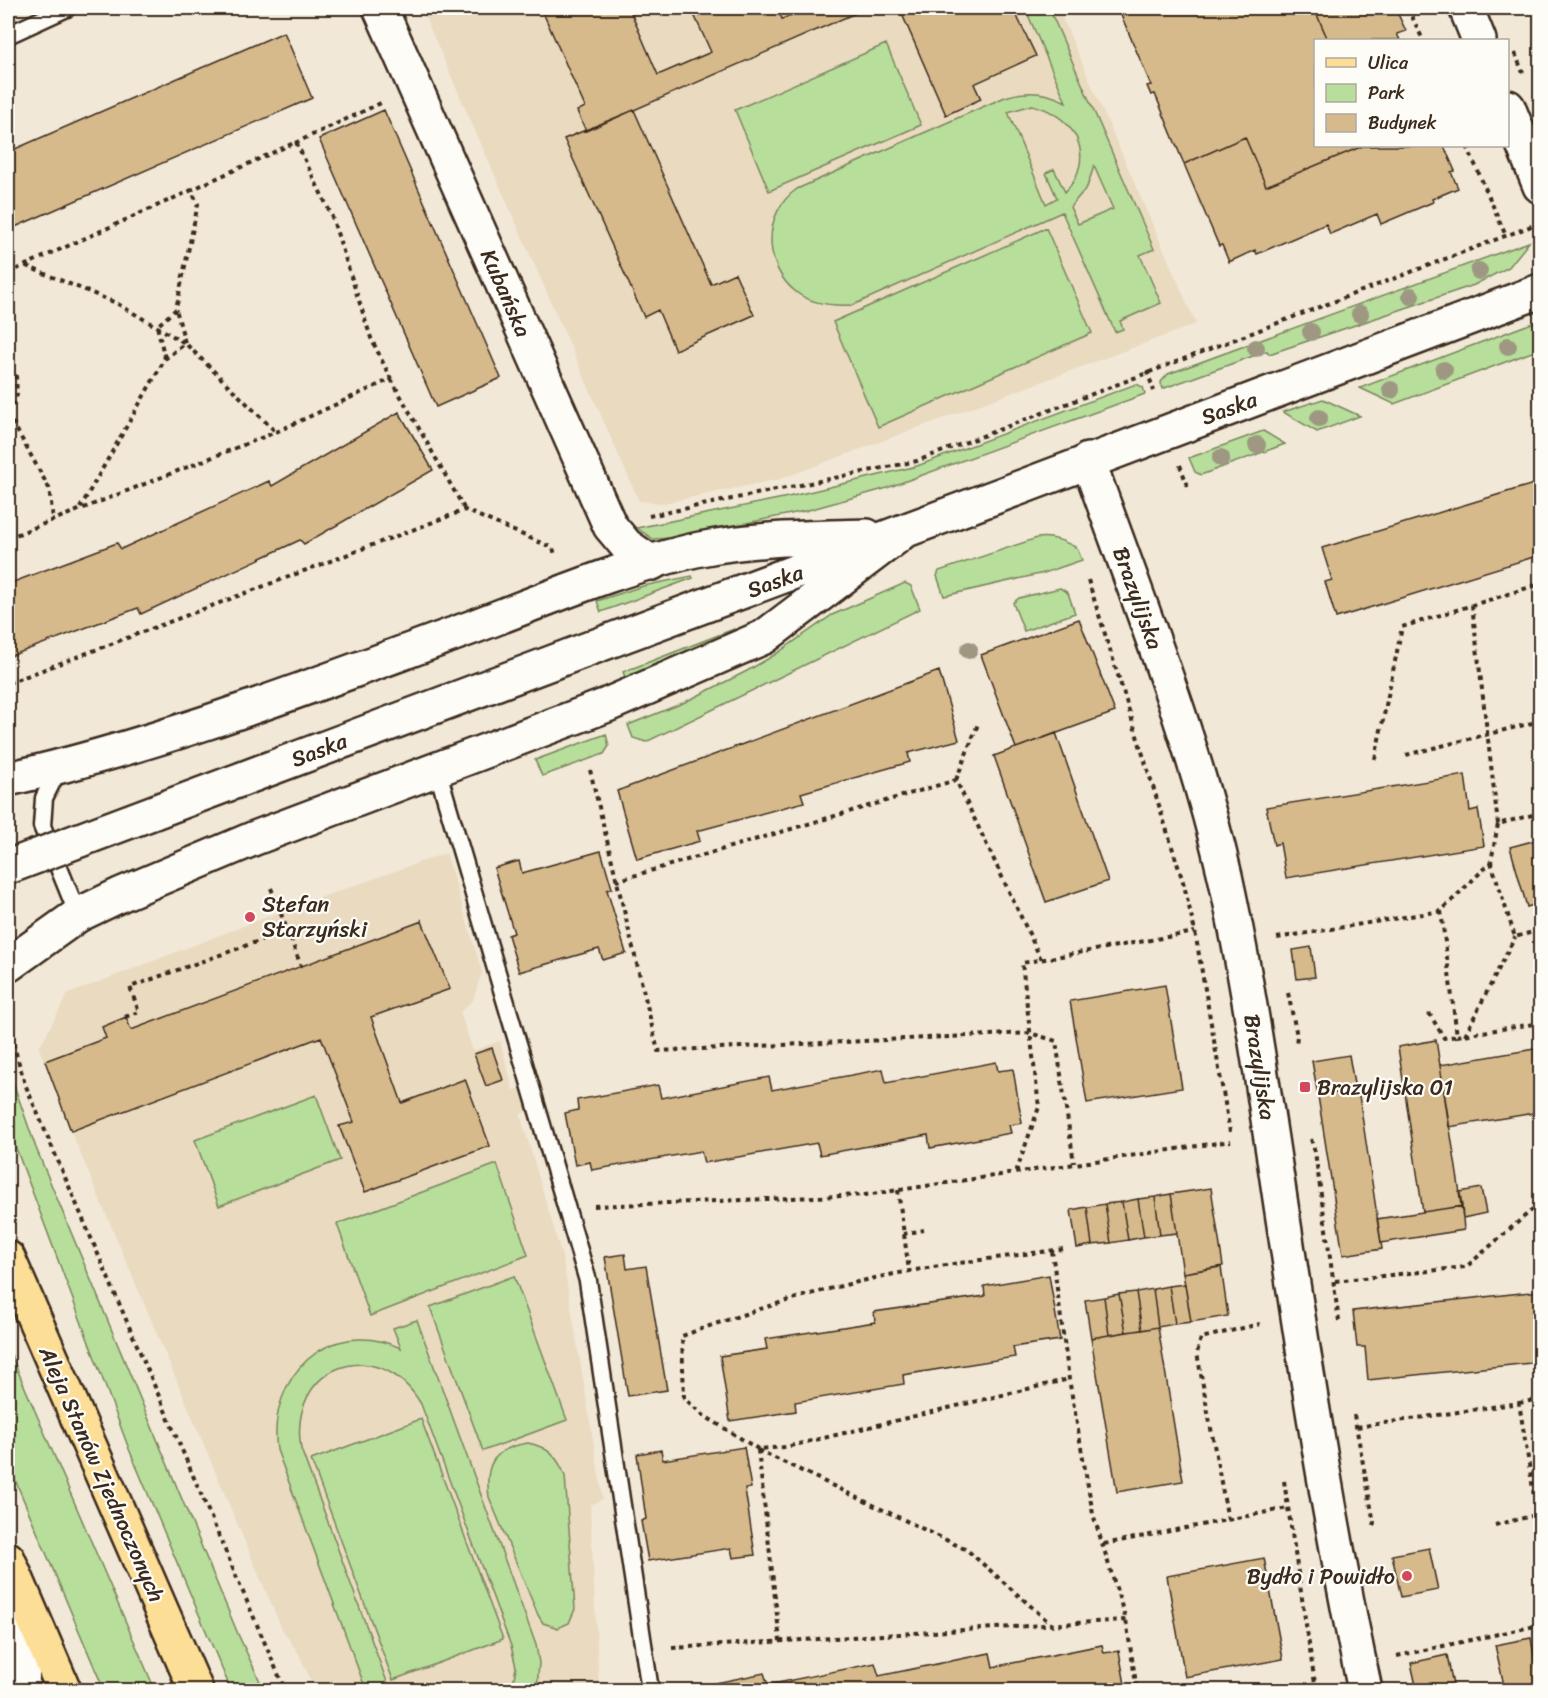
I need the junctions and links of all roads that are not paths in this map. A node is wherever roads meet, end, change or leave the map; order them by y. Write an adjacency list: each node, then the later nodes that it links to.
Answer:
1 (67, 8): 4 (lane)
2 (380, 8): 12 (street, Kubańska)
3 (1466, 8): 5 (street)
4 (8, 35)
5 (1479, 39)
6 (1517, 95): 7 (street)
7 (1531, 137): 8 (street)
8 (1540, 186)
9 (1540, 291): 10 (street, Saska)
10 (1088, 460): 11 (street, Saska); 26 (street, Brazylijska)
11 (899, 535): 12 (street); 14 (street); 16 (street, Saska, bridge)
12 (652, 563): 13 (street)
13 (59, 768): 15 (street); 17 (lane)
14 (437, 769): 17 (street); 25 (lane)
15 (8, 779)
16 (8, 867)
17 (78, 915): 18 (street)
18 (8, 965)
19 (8, 1258): 24 (main road, Aleja Stanów Zjednoczonych)
20 (8, 1559): 21 (main road)
21 (25, 1600): 22 (street); 23 (main road)
22 (22, 1690)
23 (64, 1690)
24 (196, 1690)
25 (650, 1690)
26 (1365, 1690)

